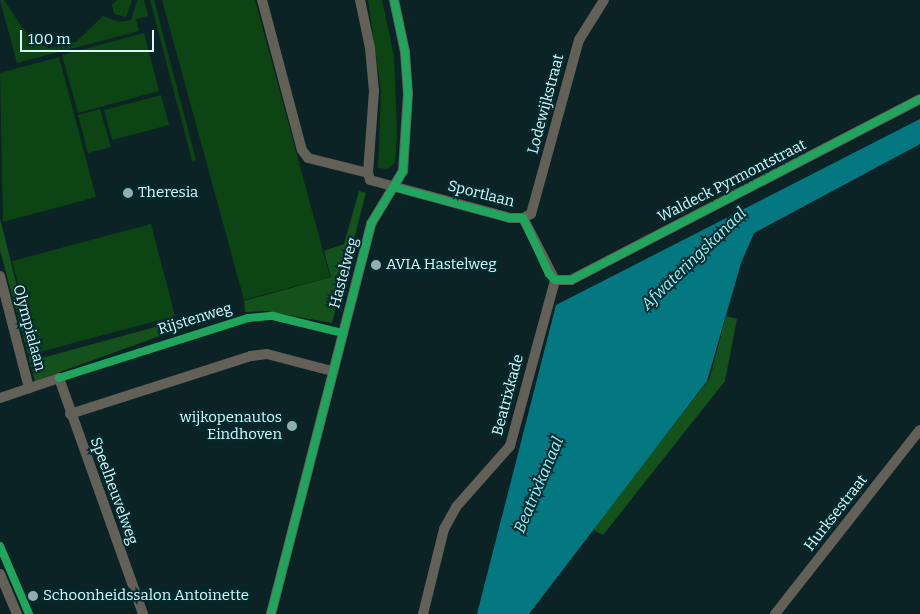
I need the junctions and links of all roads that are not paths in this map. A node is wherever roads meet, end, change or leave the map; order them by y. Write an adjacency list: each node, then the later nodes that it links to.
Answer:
1 (262, 0): 6 (street, Sportlaan)
2 (360, 0): 6 (street)
3 (394, 0): 7 (street, Hastelweg)
4 (604, 0): 8 (street, Lodewijkstraat)
5 (920, 99): 10 (street, Waldeck Pyrmontstraat)
6 (369, 176): 7 (street, Sportlaan)
7 (394, 187): 8 (street, Sportlaan); 11 (street, Hastelweg)
8 (523, 218): 10 (street, Sportlaan)
9 (0, 276): 12 (street, Olympialaan)
10 (555, 280): 20 (street, Beatrixkade)
11 (332, 371): 14 (street); 19 (street, Hastelweg)
12 (29, 388): 13 (street); 14 (street, Speelheuvelweg)
13 (0, 398)
14 (70, 414): 18 (street, Speelheuvelweg)
15 (920, 430): 21 (street, Hurksestraat)
16 (0, 574): 17 (street)
17 (17, 614)
18 (143, 614)
19 (271, 614)
20 (423, 614)
21 (775, 614)

